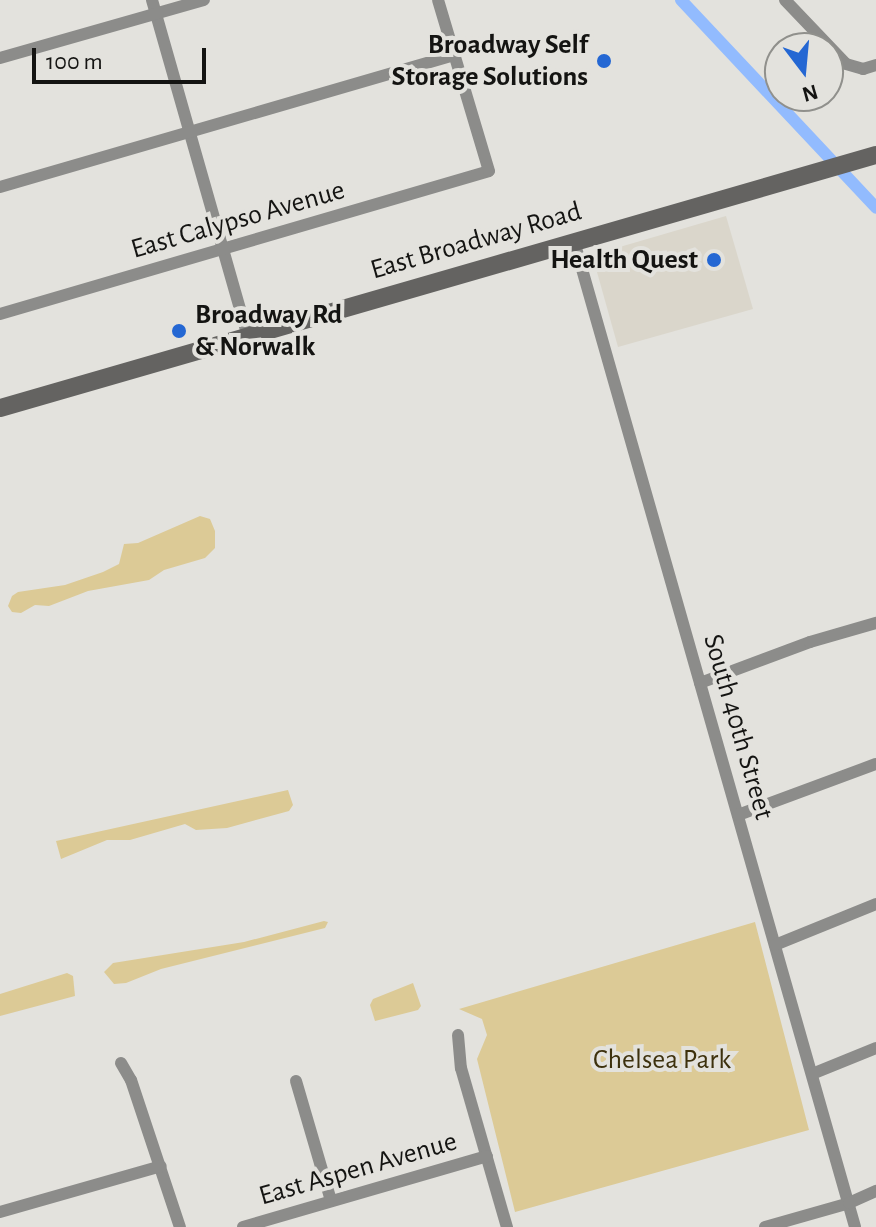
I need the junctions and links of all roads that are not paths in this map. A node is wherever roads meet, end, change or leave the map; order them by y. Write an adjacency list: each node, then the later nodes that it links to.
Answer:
1 (152, 0): 5 (street)
2 (204, 0): 5 (street)
3 (438, 0): 6 (street)
4 (785, 0): 8 (street)
5 (157, 14): 7 (street); 9 (street)
6 (454, 55): 9 (street); 13 (street, East Calypso Avenue)
7 (0, 58)
8 (876, 65)
9 (191, 131): 11 (street); 13 (street)
10 (876, 155): 12 (main road, East Broadway Road)
11 (0, 187)
12 (574, 241): 15 (main road, East Broadway Road); 18 (street, South 40th Street)
13 (222, 249): 14 (street, East Calypso Avenue); 15 (street)
14 (0, 314)
15 (248, 336): 16 (main road, East Broadway Road)
16 (0, 408)
17 (876, 623): 18 (street)
18 (700, 683): 20 (street, South 40th Street)
19 (876, 764): 20 (street)
20 (738, 815): 22 (street, South 40th Street)
21 (876, 904): 22 (street)
22 (775, 945): 26 (street, South 40th Street)
23 (458, 1035): 28 (street)
24 (876, 1048): 26 (street)
25 (121, 1063): 29 (street)
26 (812, 1074): 32 (street, South 40th Street)
27 (296, 1081): 31 (street)
28 (487, 1156): 31 (street, East Aspen Avenue); 36 (street)
29 (161, 1166): 33 (street); 34 (street)
30 (876, 1191): 32 (street)
31 (331, 1201): 35 (street, East Aspen Avenue)
32 (849, 1203): 37 (street); 38 (street, South 40th Street)
33 (0, 1212)
34 (180, 1227)
35 (243, 1227)
36 (507, 1227)
37 (765, 1227)
38 (855, 1227)

